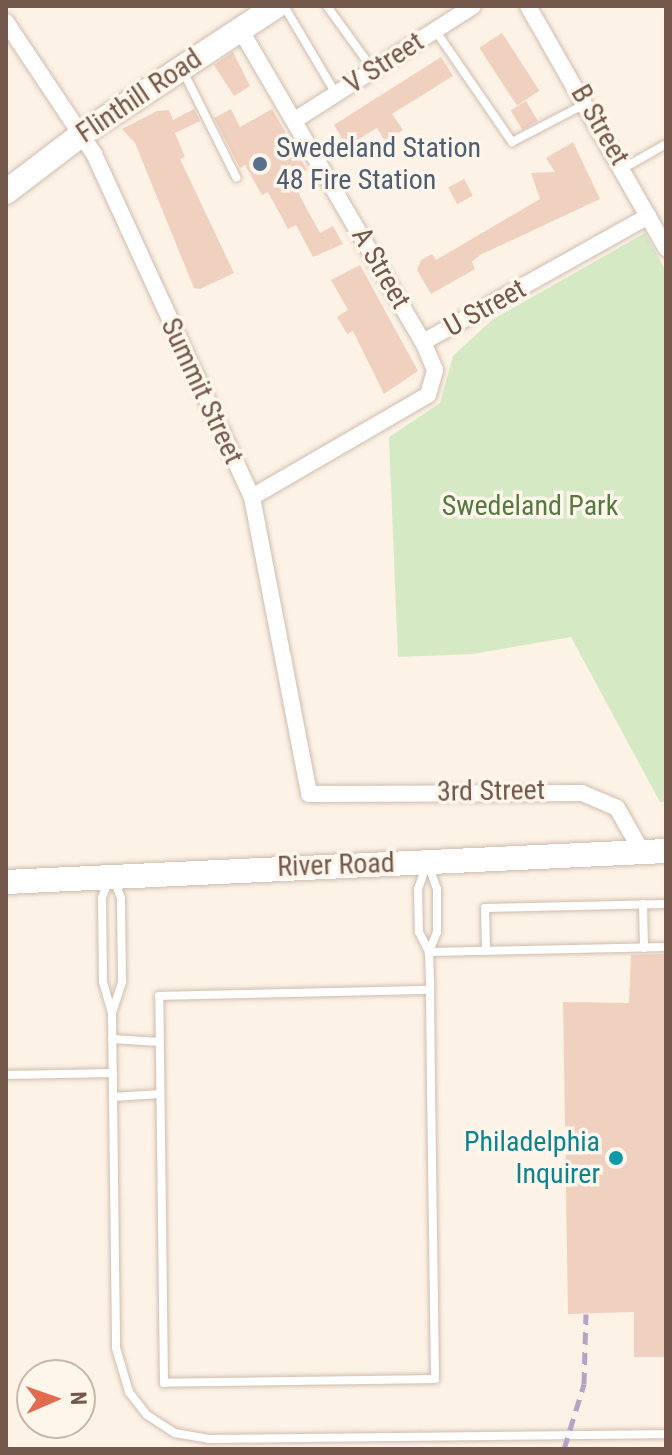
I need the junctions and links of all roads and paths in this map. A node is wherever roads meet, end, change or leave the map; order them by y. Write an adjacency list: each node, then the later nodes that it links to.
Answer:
1 (284, 6): 10 (lane)
2 (327, 6): 9 (lane)
3 (473, 6): 7 (street, V Street)
4 (528, 6): 11 (street, B Street)
5 (257, 14): 8 (main road, Flinthill Road); 12 (street, A Street)
6 (6, 22): 13 (street, Summit Street)
7 (435, 30): 9 (street, V Street); 11 (lane)
8 (181, 68): 13 (main road, Flinthill Road); 16 (lane)
9 (374, 71): 10 (street, V Street)
10 (336, 94): 12 (street, V Street)
11 (588, 103): 15 (street, B Street)
12 (295, 120): 20 (street, A Street)
13 (82, 134): 17 (main road, Flinthill Road); 21 (street, Summit Street)
14 (666, 144): 15 (lane)
15 (624, 168): 18 (street, B Street)
16 (236, 177)
17 (6, 192)
18 (648, 216): 19 (street, B Street); 20 (street, U Street)
19 (666, 248)
20 (423, 342): 21 (street, U Street)
21 (252, 497): 22 (street, Summit Street)
22 (309, 794): 23 (street, 3rd Street)
23 (654, 852): 24 (main road, River Road)
24 (427, 861): 25 (main road, River Road); 32 (lane); 32 (lane)
25 (111, 874): 26 (main road, River Road); 34 (lane); 34 (lane)
26 (6, 882)
27 (643, 904): 28 (lane); 30 (lane); 31 (lane)
28 (666, 904)
29 (666, 947): 30 (lane)
30 (644, 948): 31 (lane)
31 (486, 951): 32 (lane)
32 (429, 952): 33 (lane)
33 (430, 990): 36 (lane); 39 (lane)
34 (112, 1013): 35 (lane)
35 (112, 1039): 36 (lane); 37 (lane)
36 (159, 1042): 39 (lane)
37 (113, 1073): 38 (lane); 40 (lane)
38 (6, 1075)
39 (160, 1094): 40 (lane)
40 (113, 1097): 41 (lane)
41 (666, 1434)

